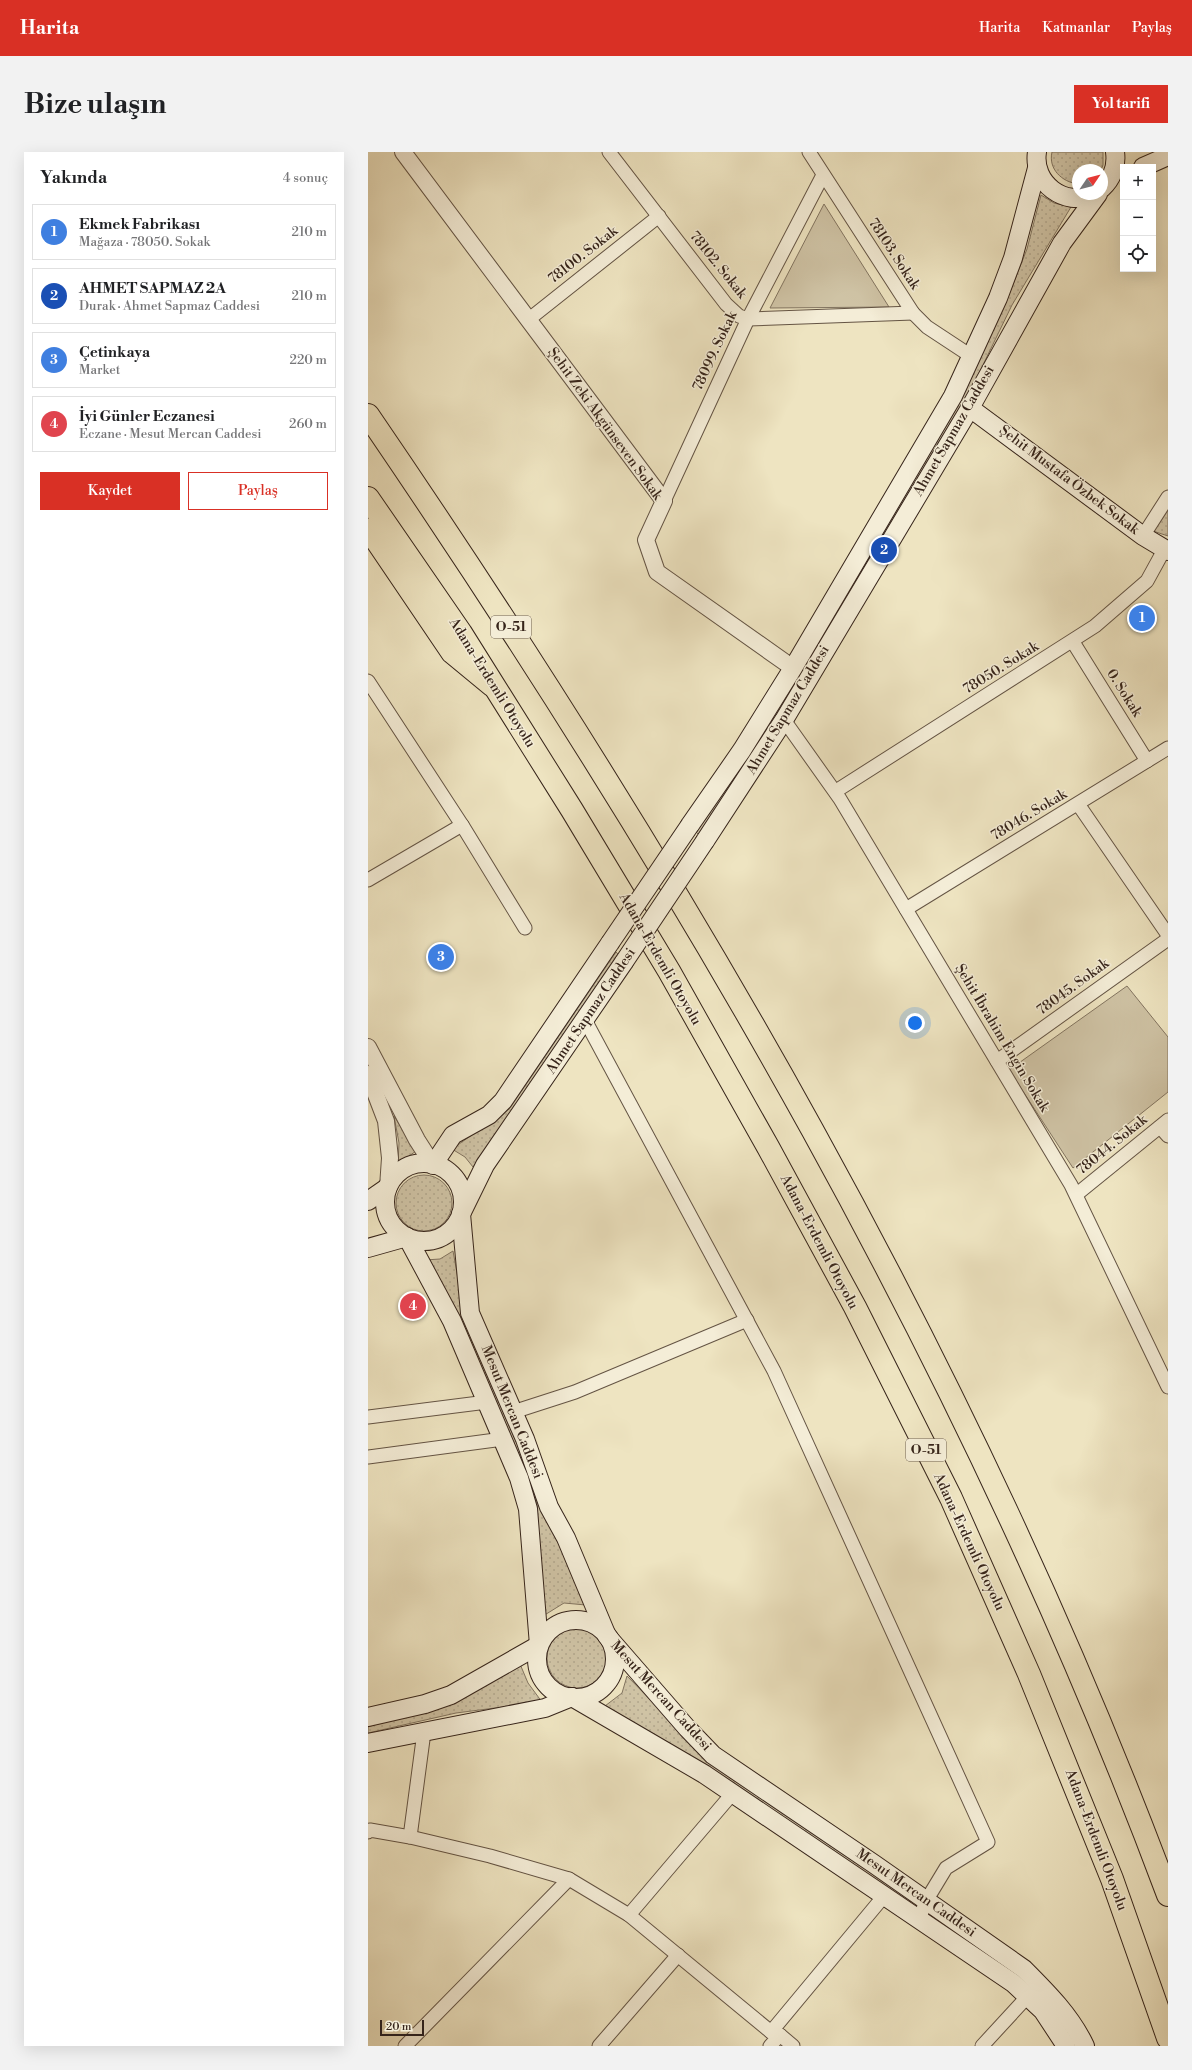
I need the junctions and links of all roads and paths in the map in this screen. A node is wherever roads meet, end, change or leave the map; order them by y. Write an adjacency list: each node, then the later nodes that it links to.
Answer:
1 (403, 152): 18 (street, Şehit Zeki Akgünseven Sokak)
2 (609, 152): 15 (street, 78102. Sokak)
3 (809, 152): 9 (street, 78103. Sokak)
4 (1028, 152): 7 (main road)
5 (1115, 152): 11 (main road)
6 (1168, 156): 8 (main road)
7 (1037, 160): 13 (main road); 19 (main road, Ahmet Sapmaz Caddesi)
8 (1150, 164)
9 (824, 175): 16 (street, 78103. Sokak); 17 (street, 78099. Sokak)
10 (1120, 179): 12 (main road, Ahmet Sapmaz Caddesi)
11 (1108, 182)
12 (1108, 186)
13 (1072, 198)
14 (1093, 200): 20 (main road, Ahmet Sapmaz Caddesi)
15 (659, 216): 17 (street, 78102. Sokak); 18 (street, 78100. Sokak)
16 (913, 313): 17 (street, 78102. Sokak); 19 (street, 78103. Sokak)
17 (748, 319): 24 (street, 78099. Sokak)
18 (528, 320): 24 (street, Şehit Zeki Akgünseven Sokak)
19 (971, 356): 29 (main road, Ahmet Sapmaz Caddesi)
20 (970, 408): 26 (main road, Şehit Mustafa Özbek Sokak); 32 (main road, Ahmet Sapmaz Caddesi)
21 (368, 415): 72 (highway, O-51)
22 (368, 498): 31 (highway, Adana-Erdemli Otoyolu / O-51)
23 (1168, 498): 26 (street)
24 (664, 501): 29 (street, Şehit Zeki Akgünseven Sokak)
25 (368, 529): 31 (main road)
26 (1143, 536): 27 (main road, Şehit Mustafa Özbek Sokak)
27 (1166, 551): 28 (street, 78050. Sokak)
28 (1073, 642): 34 (street, 0. Sokak); 35 (street, 78050. Sokak)
29 (793, 668): 48 (main road, Ahmet Sapmaz Caddesi, bridge)
30 (368, 681): 37 (street)
31 (497, 690): 80 (highway, Adana-Erdemli Otoyolu / O-51)
32 (784, 720): 35 (street, Şehit İbrahim Engin Sokak); 43 (main road, Ahmet Sapmaz Caddesi, bridge)
33 (1168, 748): 34 (street, 78046. Sokak)
34 (1147, 761): 36 (street, 78046. Sokak)
35 (836, 792): 39 (street, Şehit İbrahim Engin Sokak)
36 (1078, 804): 39 (street, 78046. Sokak); 41 (street)
37 (462, 825): 38 (street); 40 (street)
38 (368, 880)
39 (906, 909): 45 (street, Şehit İbrahim Engin Sokak)
40 (525, 928)
41 (1168, 935)
42 (1168, 939): 45 (street, 78045. Sokak)
43 (585, 1020): 52 (main road, Ahmet Sapmaz Caddesi); 55 (street)
44 (368, 1047): 48 (street)
45 (996, 1061): 50 (street, Şehit İbrahim Engin Sokak)
46 (368, 1074): 49 (street)
47 (1165, 1128): 50 (street, 78044. Sokak)
48 (433, 1164): 49 (main road); 52 (main road)
49 (388, 1188): 51 (main road); 53 (main road)
50 (1076, 1194): 56 (street, Şehit İbrahim Engin Sokak)
51 (368, 1201)
52 (461, 1214): 53 (main road); 58 (main road, Mesut Mercan Caddesi)
53 (407, 1237): 54 (main road); 57 (main road, Mesut Mercan Caddesi)
54 (368, 1248)
55 (747, 1320): 58 (street); 74 (street)
56 (1168, 1387)
57 (487, 1402): 59 (street); 60 (main road, Mesut Mercan Caddesi)
58 (513, 1412): 62 (main road, Mesut Mercan Caddesi)
59 (368, 1417)
60 (503, 1439): 61 (street); 63 (main road, Mesut Mercan Caddesi)
61 (368, 1457)
62 (607, 1636): 63 (main road); 64 (main road); 74 (main road, Mesut Mercan Caddesi)
63 (539, 1645): 64 (main road); 65 (main road)
64 (572, 1698): 66 (main road); 68 (main road, Mesut Mercan Caddesi)
65 (368, 1717)
66 (424, 1732): 67 (main road); 70 (street)
67 (368, 1743)
68 (732, 1794): 73 (main road, Mesut Mercan Caddesi); 75 (street)
69 (368, 1832): 70 (street)
70 (410, 1837): 71 (street)
71 (569, 1879): 75 (street); 81 (street)
72 (1168, 1895)
73 (884, 1896): 76 (main road, Mesut Mercan Caddesi); 79 (street)
74 (926, 1900): 76 (street); 87 (main road, Mesut Mercan Caddesi)
75 (629, 1915): 77 (street)
76 (919, 1920): 78 (main road, Mesut Mercan Caddesi)
77 (678, 1955): 79 (street); 82 (street)
78 (1027, 1997): 85 (street); 86 (main road, Mesut Mercan Caddesi)
79 (776, 2033): 83 (street); 84 (street)
80 (1168, 2038)
81 (405, 2046)
82 (598, 2046)
83 (770, 2046)
84 (793, 2046)
85 (982, 2046)
86 (1066, 2046)
87 (1085, 2046)

